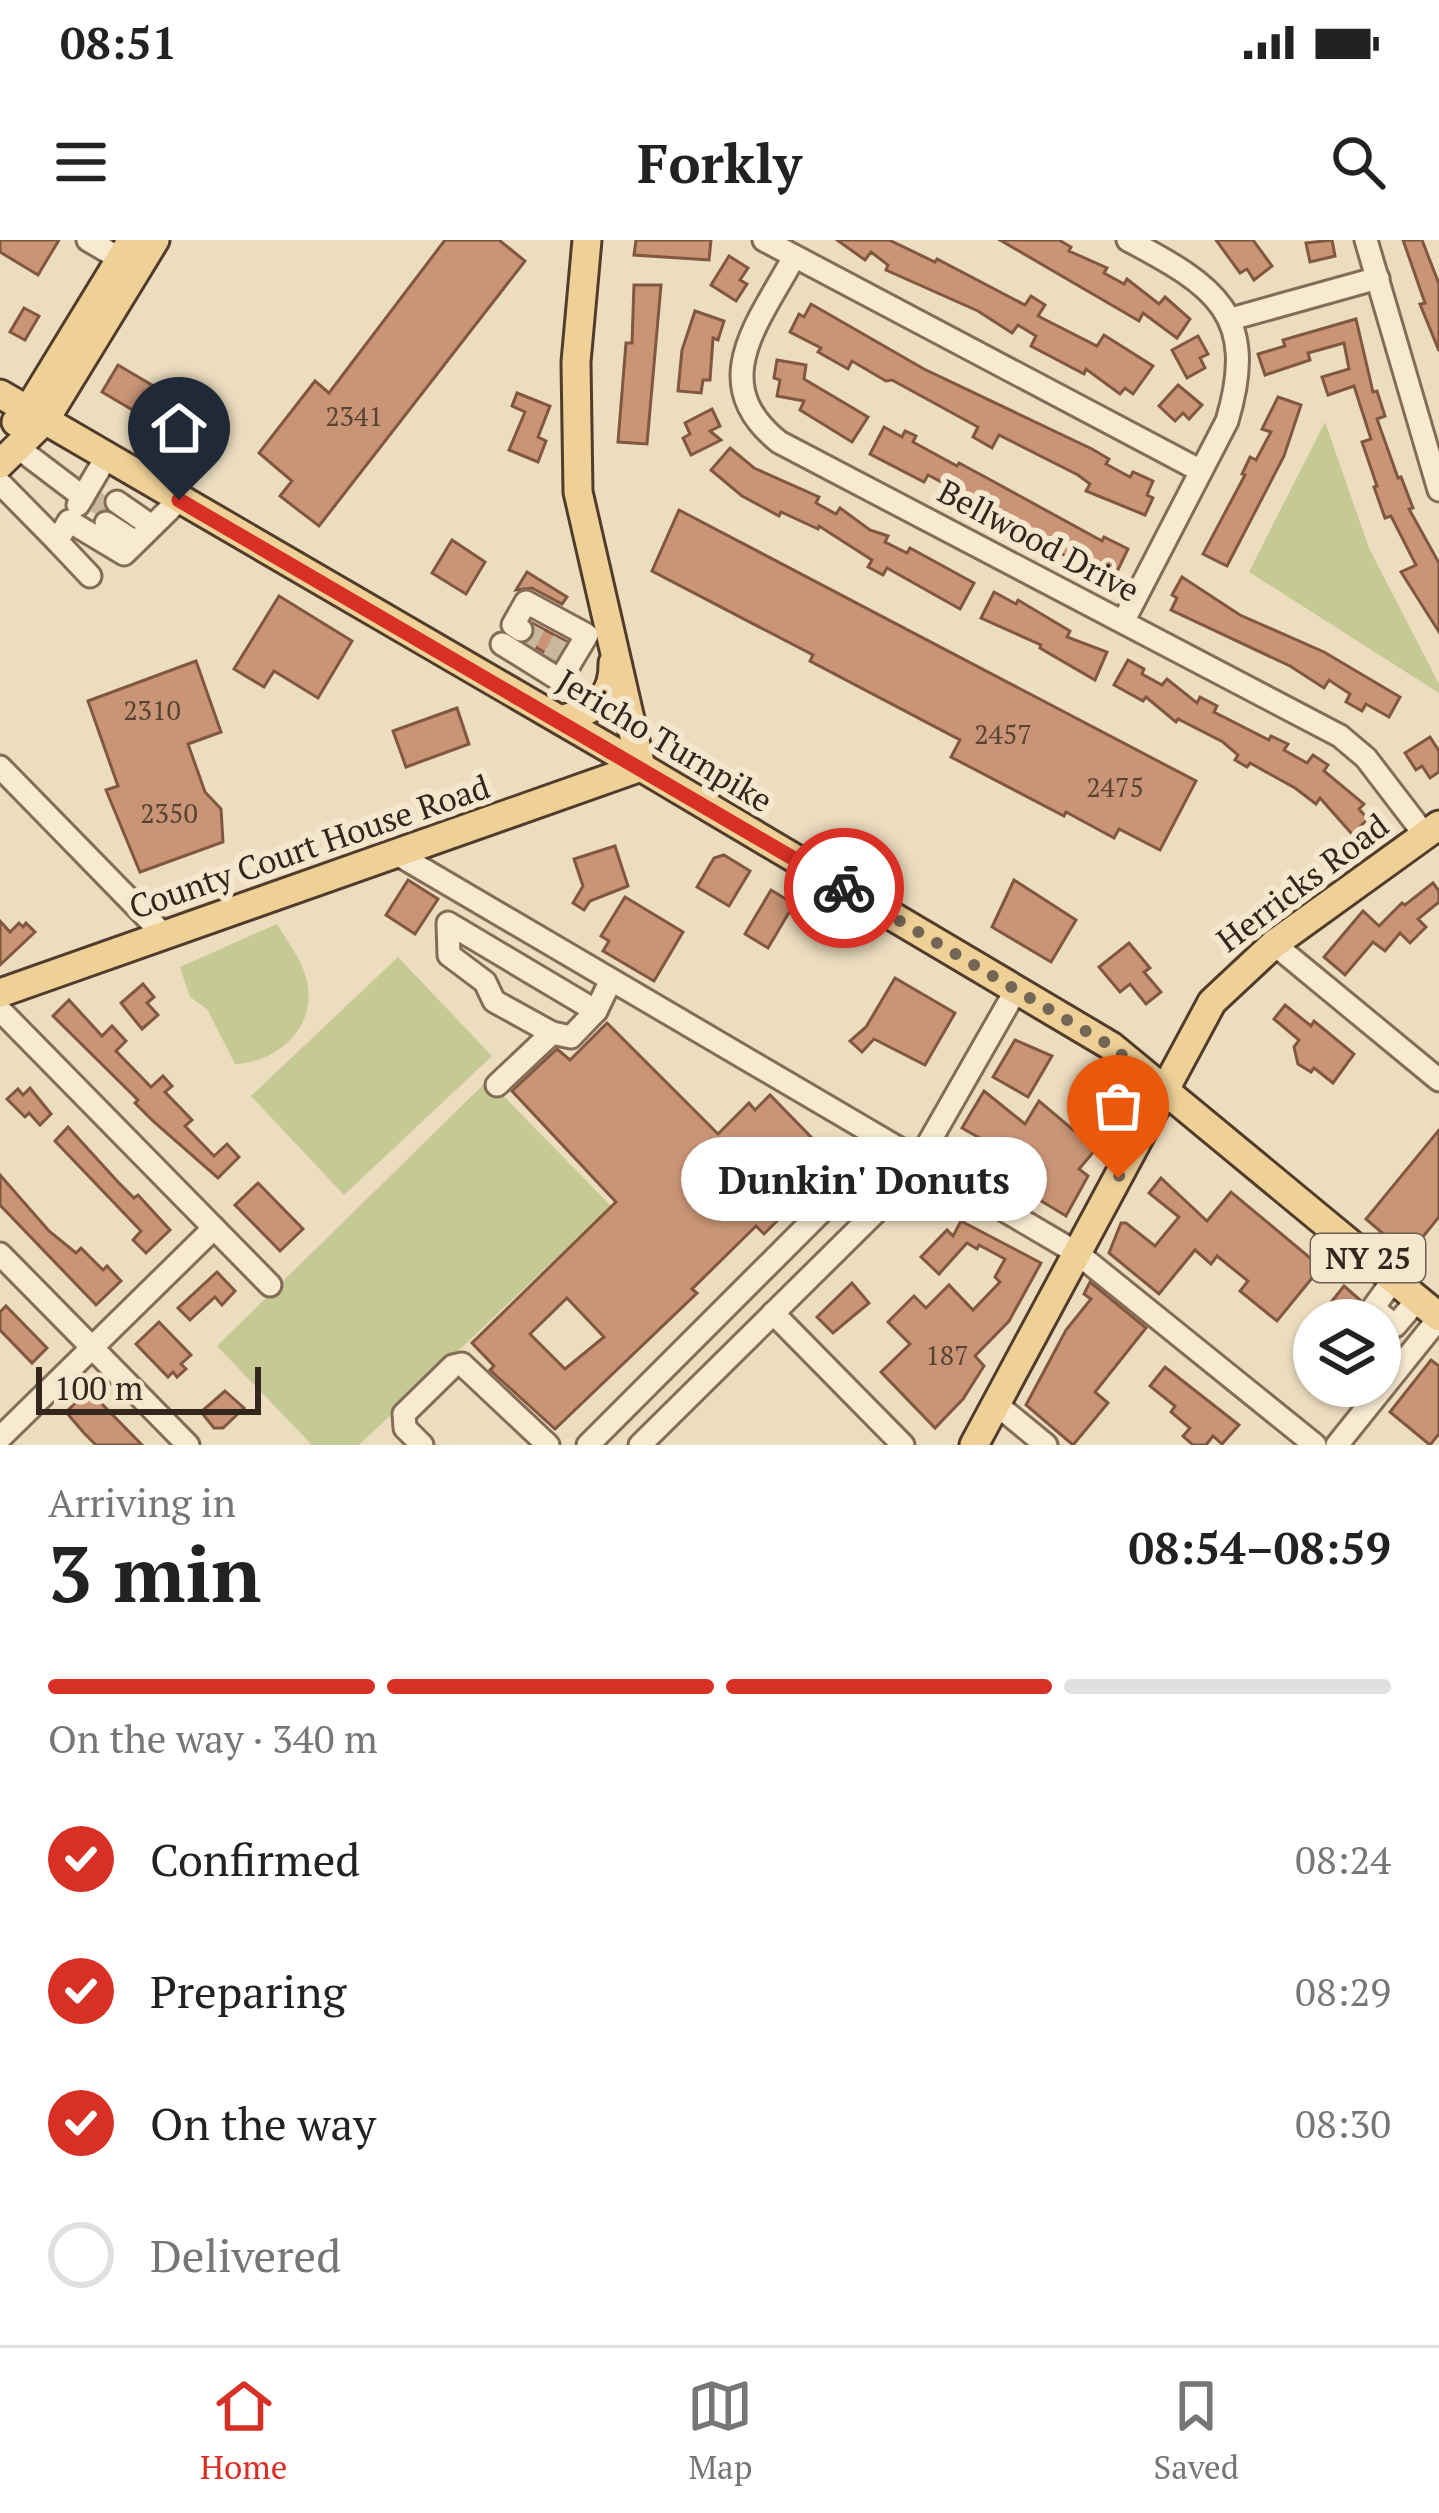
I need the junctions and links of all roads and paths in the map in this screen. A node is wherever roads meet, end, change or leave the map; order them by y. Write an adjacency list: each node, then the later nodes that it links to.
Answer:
1 (88, 240): 7 (street)
2 (155, 240): 7 (main road)
3 (587, 240): 24 (main road)
4 (764, 240): 8 (street)
5 (1128, 240): 10 (street)
6 (1366, 240): 9 (street)
7 (130, 256): 12 (main road)
8 (794, 257): 15 (street); 23 (street, Bellwood Drive)
9 (1378, 278): 10 (street); 17 (street)
10 (1231, 319): 15 (street)
11 (0, 394): 12 (main road, Jericho Turnpike / NY 25)
12 (36, 415): 13 (main road); 14 (main road, Jericho Turnpike / NY 25)
13 (6, 450): 19 (street)
14 (107, 456): 18 (main road, Jericho Turnpike / NY 25); 19 (street)
15 (1201, 470): 23 (street)
16 (0, 484): 21 (street)
17 (1439, 490)
18 (179, 500): 20 (street); 28 (main road, Jericho Turnpike / NY 25)
19 (93, 505): 20 (street); 20 (street); 21 (street)
20 (142, 533)
21 (57, 541): 22 (street)
22 (90, 576)
23 (1124, 622): 31 (street, Bellwood Drive)
24 (609, 629): 28 (main road); 29 (main road)
25 (521, 630): 27 (street)
26 (502, 644): 27 (street)
27 (560, 680): 28 (street)
28 (551, 714): 29 (main road, Jericho Turnpike / NY 25)
29 (641, 766): 32 (main road, County Court House Road); 36 (main road, Jericho Turnpike / NY 25)
30 (0, 767): 33 (street)
31 (1430, 839): 34 (main road, Herricks Road)
32 (397, 854): 33 (main road, County Court House Road); 35 (street)
33 (164, 935): 37 (main road, County Court House Road)
34 (1274, 944): 41 (street); 43 (main road, Herricks Road)
35 (611, 980): 39 (street); 44 (street)
36 (1016, 990): 43 (main road, Jericho Turnpike / NY 25); 45 (street)
37 (0, 993)
38 (0, 1010): 46 (street)
39 (596, 1011): 40 (street); 40 (street)
40 (552, 1033): 42 (street)
41 (1439, 1080)
42 (496, 1084)
43 (1163, 1088): 47 (main road, Herricks Road); 50 (main road, Jericho Turnpike / NY 25)
44 (885, 1141): 45 (street); 59 (street)
45 (919, 1161): 47 (street); 51 (street)
46 (214, 1228): 49 (street); 52 (street)
47 (1077, 1253): 53 (main road, Herricks Road); 63 (street)
48 (0, 1254): 52 (street)
49 (270, 1285)
50 (1432, 1311): 64 (street)
51 (773, 1313): 55 (street); 60 (street)
52 (92, 1347): 54 (street); 56 (street)
53 (996, 1404): 61 (main road, Herricks Road); 62 (street)
54 (0, 1438)
55 (652, 1441)
56 (188, 1445)
57 (422, 1445): 58 (street)
58 (548, 1445)
59 (588, 1445)
60 (903, 1445)
61 (974, 1445)
62 (1046, 1445)
63 (1315, 1445)
64 (1337, 1445)

